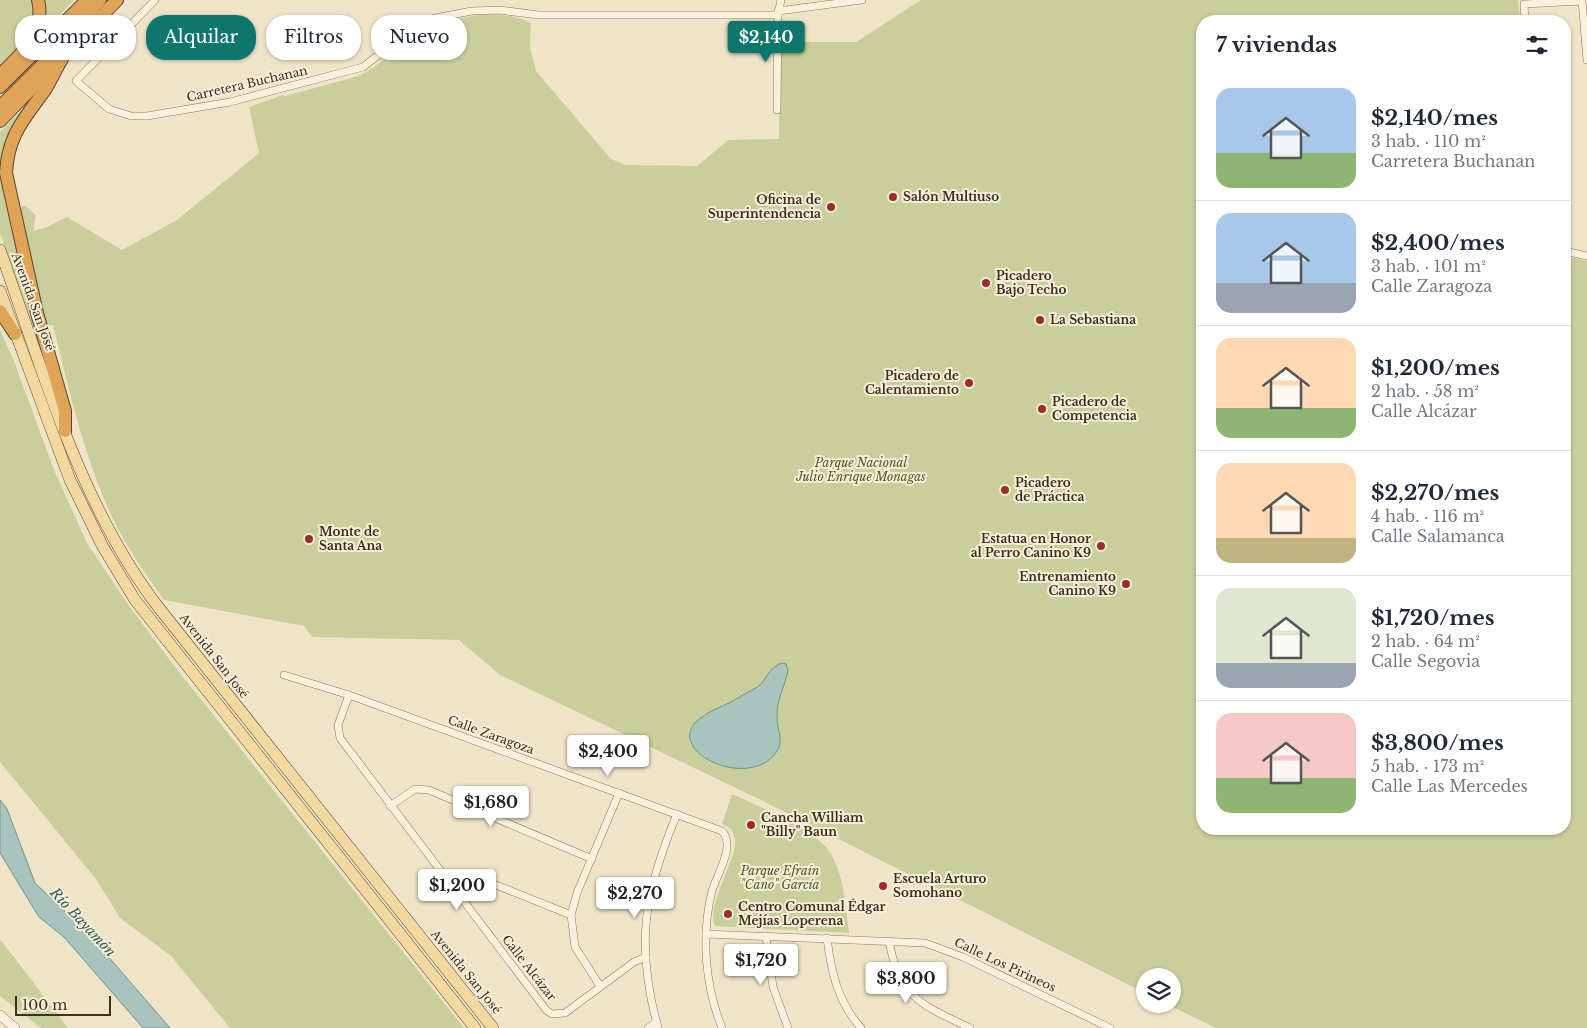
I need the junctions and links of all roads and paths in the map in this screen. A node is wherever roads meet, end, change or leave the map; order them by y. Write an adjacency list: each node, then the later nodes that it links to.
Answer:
1 (38, 0): 16 (highway)
2 (87, 0): 17 (highway)
3 (100, 0): 18 (highway)
4 (117, 0): 11 (highway)
5 (155, 0): 10 (street, Carretera Buchanan)
6 (781, 0): 10 (street)
7 (862, 0): 10 (street, Carretera Buchanan)
8 (1555, 1): 9 (street); 15 (street)
9 (1542, 2): 12 (street)
10 (778, 13): 19 (street)
11 (103, 15)
12 (1525, 15)
13 (61, 60): 20 (highway)
14 (61, 60): 27 (highway)
15 (1587, 60)
16 (0, 75)
17 (0, 87)
18 (0, 107)
19 (777, 110)
20 (0, 122)
21 (0, 250): 27 (main road, Avenida San José)
22 (1571, 252): 23 (street)
23 (1587, 256)
24 (0, 291): 26 (main road)
25 (0, 311): 26 (highway)
26 (15, 334): 45 (main road)
27 (65, 431): 46 (main road, Avenida San José)
28 (284, 675): 29 (street, Calle Zaragoza)
29 (349, 695): 30 (street, Calle Zaragoza); 31 (street, Calle Alcázar)
30 (620, 794): 32 (street, Calle Zaragoza); 33 (street)
31 (390, 806): 33 (street); 34 (street, Calle Alcázar)
32 (677, 814): 36 (street, Calle Zaragoza); 40 (street)
33 (592, 859): 35 (street)
34 (458, 895): 35 (street); 41 (street, Calle Alcázar)
35 (571, 915): 41 (street)
36 (706, 934): 37 (street, Calle Los Pirineos); 48 (street, Calle Zaragoza)
37 (766, 936): 38 (street, Calle Los Pirineos); 49 (street)
38 (827, 938): 39 (street, Calle Los Pirineos); 50 (street)
39 (889, 941): 51 (street); 52 (street, Calle Los Pirineos)
40 (646, 957): 41 (street, Calle Alcázar); 43 (street)
41 (600, 986)
42 (0, 1015): 44 (street)
43 (657, 1025): 47 (street)
44 (16, 1028)
45 (475, 1028)
46 (493, 1028)
47 (648, 1028)
48 (722, 1028)
49 (788, 1028)
50 (861, 1028)
51 (970, 1028)
52 (1110, 1028)

